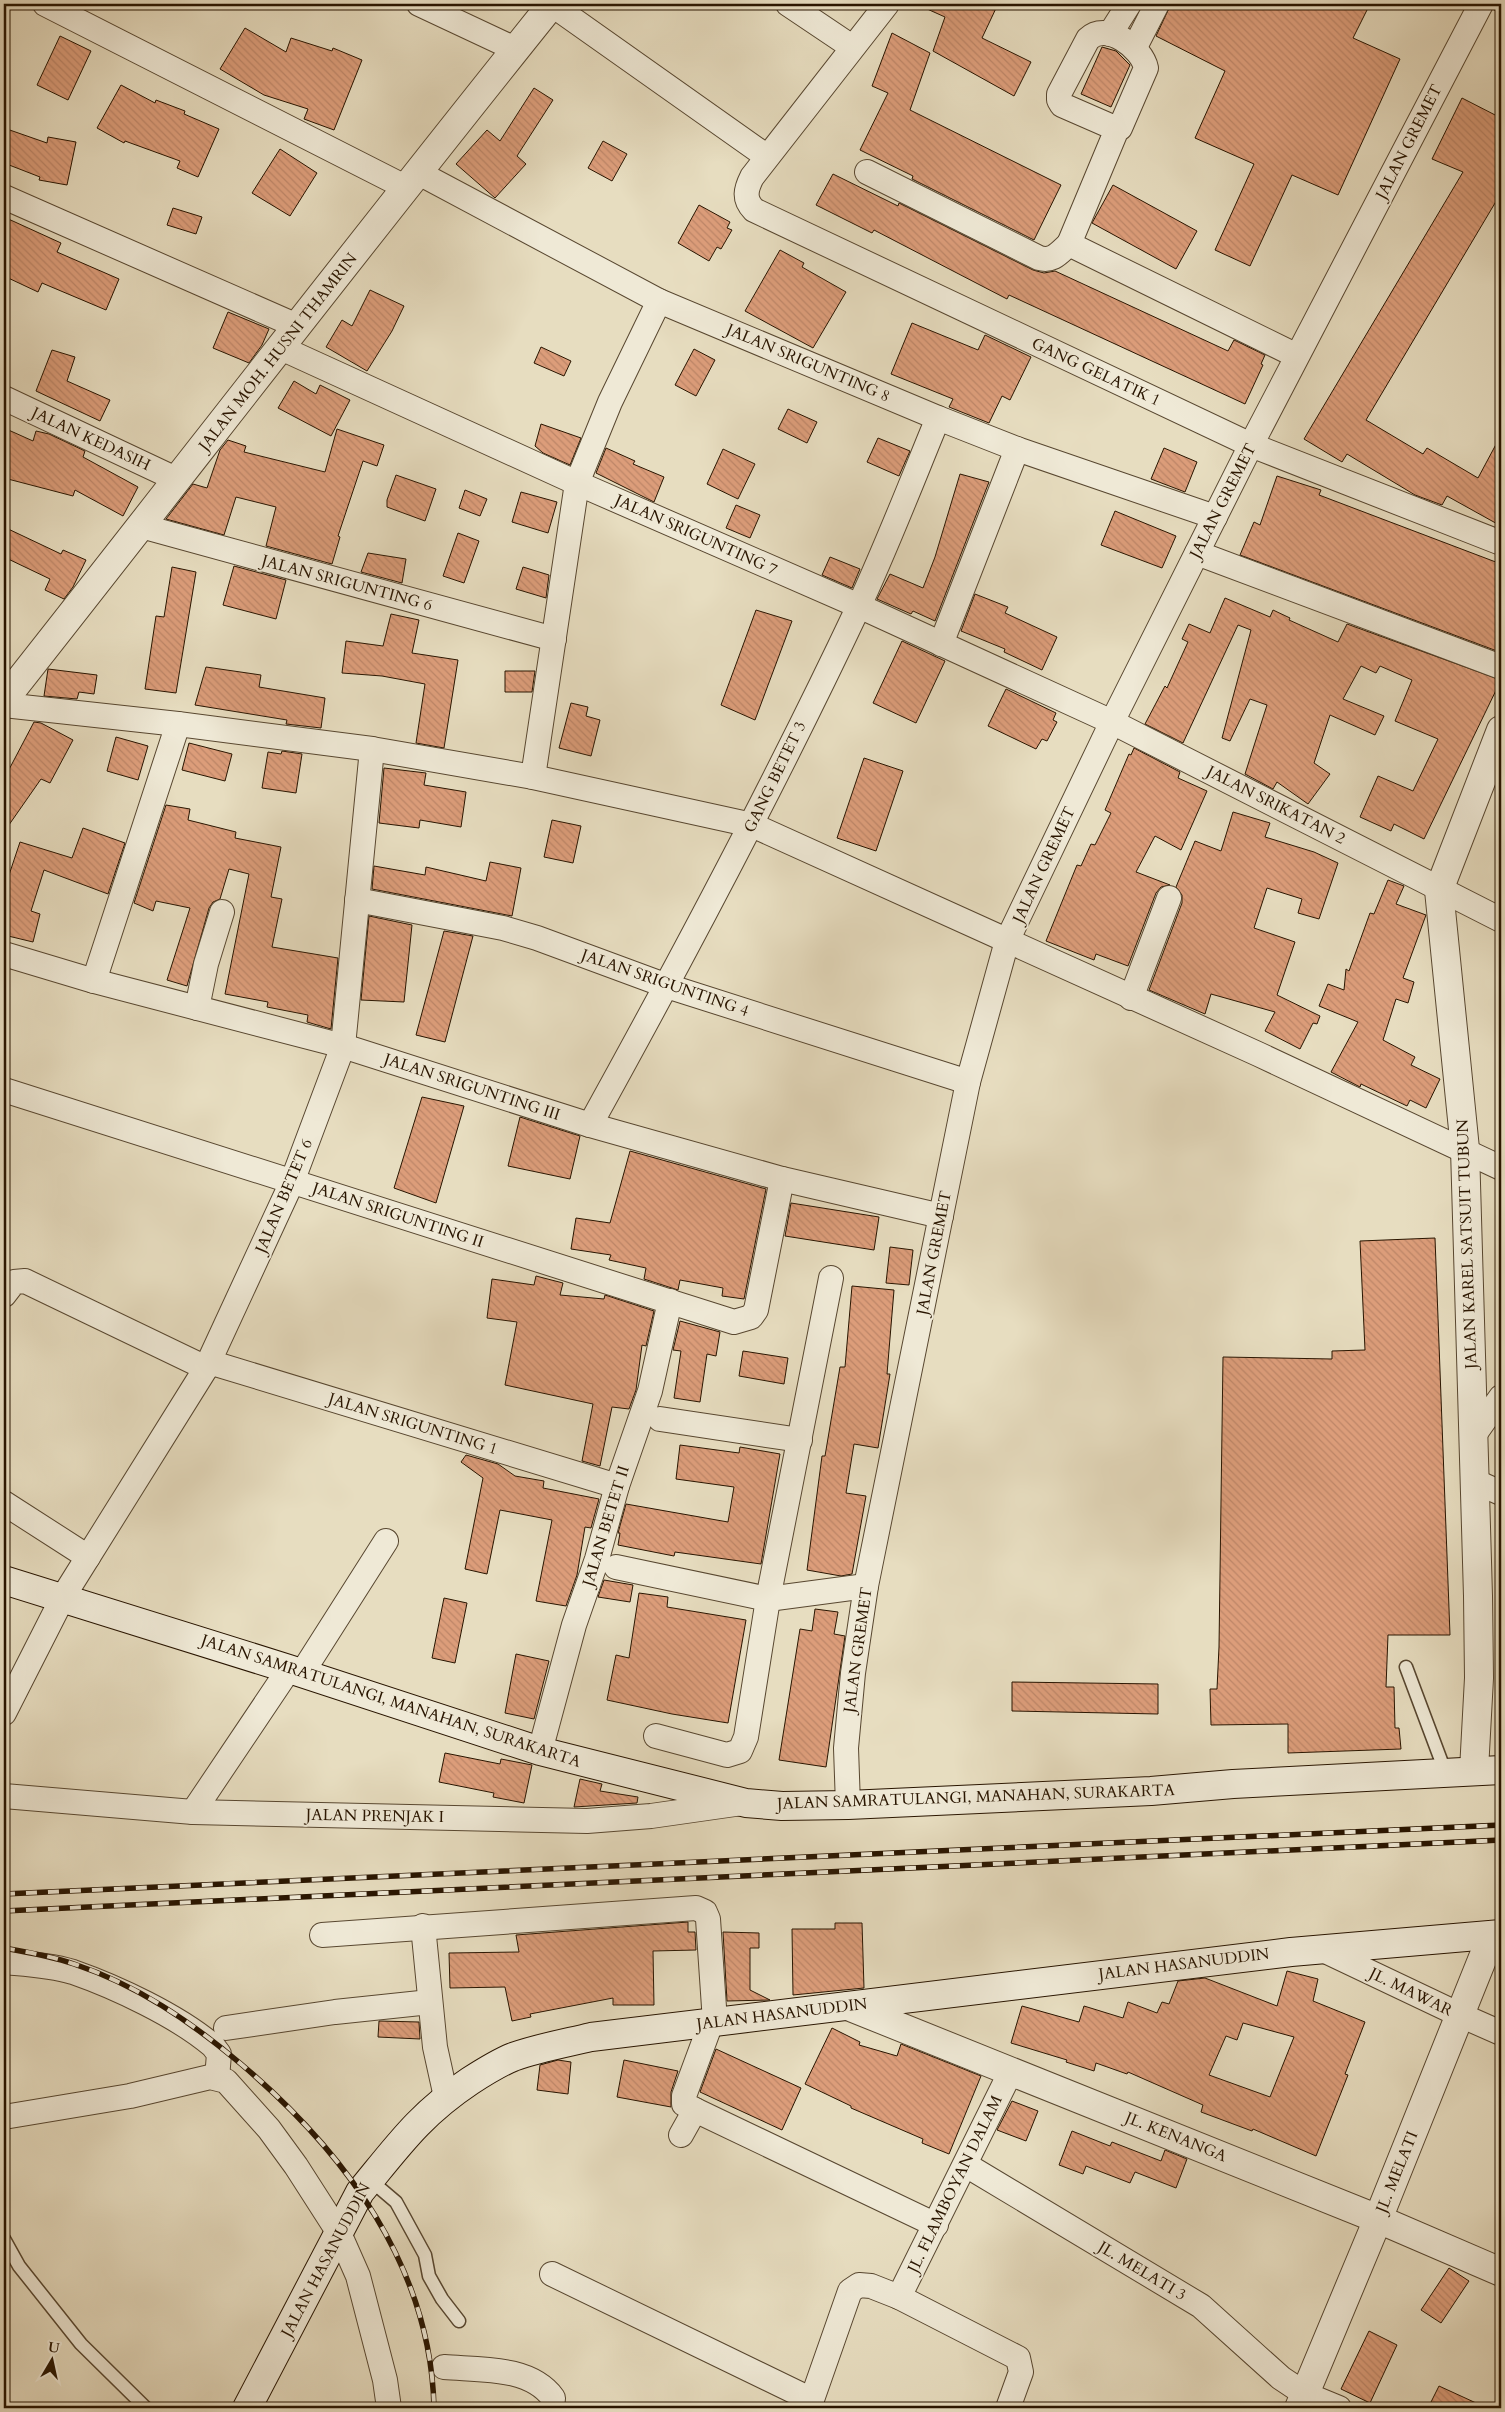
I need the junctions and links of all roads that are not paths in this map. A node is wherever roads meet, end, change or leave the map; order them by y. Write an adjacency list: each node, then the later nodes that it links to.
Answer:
1 (45, 4): 18 (street, JALAN SRIGUNTING 8)
2 (419, 4): 14 (street)
3 (551, 4): 14 (street, JALAN MOH. HUSNI THAMRIN); 16 (street)
4 (788, 4): 12 (street)
5 (887, 4): 12 (street)
6 (1129, 4): 11 (street)
7 (1157, 4): 13 (street)
8 (1480, 4): 27 (street, JALAN GREMET)
9 (1498, 4): 10 (lane)
10 (1501, 6)
11 (1110, 34): 13 (street); 15 (street)
12 (852, 47): 16 (street)
13 (1135, 47): 15 (street)
14 (515, 50): 18 (street, JALAN MOH. HUSNI THAMRIN)
15 (1117, 129): 20 (street)
16 (766, 156): 27 (street, GANG GELATIK 1)
17 (867, 172): 20 (street)
18 (411, 180): 21 (street, JALAN SRIGUNTING 8); 22 (street, JALAN MOH. HUSNI THAMRIN)
19 (4, 197): 22 (street)
20 (1069, 244): 24 (street)
21 (659, 301): 26 (street, JALAN SRIGUNTING 8); 30 (street)
22 (298, 326): 23 (street, JALAN MOH. HUSNI THAMRIN)
23 (281, 348): 29 (street, JALAN MOH. HUSNI THAMRIN); 30 (street, JALAN SRIGUNTING 7)
24 (1293, 354)
25 (4, 398): 29 (street, JALAN KEDASIH)
26 (938, 418): 28 (street, JALAN SRIGUNTING 8); 35 (street, GANG BETET 3)
27 (1251, 445): 31 (street, JALAN GREMET); 33 (street, GANG GELATIK 1)
28 (1017, 448): 31 (street, JALAN SRIGUNTING 8); 37 (street)
29 (178, 480): 32 (street, JALAN MOH. HUSNI THAMRIN)
30 (577, 483): 35 (street, JALAN SRIGUNTING 7); 36 (street)
31 (1215, 517): 34 (street, JALAN GREMET)
32 (141, 526): 36 (street, JALAN SRIGUNTING 6); 39 (street, JALAN MOH. HUSNI THAMRIN)
33 (1501, 543)
34 (1197, 553): 38 (street); 41 (street, JALAN GREMET)
35 (859, 606): 37 (street, JALAN SRIGUNTING 7); 46 (street, GANG BETET 3)
36 (554, 639): 45 (street)
37 (941, 644): 41 (street, JALAN SRIGUNTING 7)
38 (1501, 667)
39 (4, 700)
40 (4, 705): 42 (street)
41 (1112, 722): 47 (street, JALAN SRIKATAN 2); 52 (street, JALAN GREMET)
42 (178, 724): 44 (street); 54 (street)
43 (1501, 730): 47 (street, JALAN KAREL SATSUIT TUBUN)
44 (372, 749): 45 (street); 49 (street, JALAN BETET 6)
45 (533, 777): 46 (street)
46 (752, 825): 52 (street); 55 (street, GANG BETET 3)
47 (1439, 890): 51 (street, JALAN SRIKATAN 2); 62 (street, JALAN KAREL SATSUIT TUBUN)
48 (1169, 898): 56 (street)
49 (357, 900): 55 (street, JALAN SRIGUNTING 4); 58 (street, JALAN BETET 6)
50 (222, 912): 57 (street)
51 (1501, 920)
52 (1008, 941): 56 (street); 59 (street, JALAN GREMET)
53 (4, 954): 54 (street, JALAN SRIGUNTING III)
54 (94, 982): 57 (street, JALAN SRIGUNTING III)
55 (667, 986): 59 (street, JALAN SRIGUNTING 4); 61 (street, GANG BETET 3)
56 (1131, 998): 62 (street)
57 (197, 1008): 58 (street, JALAN SRIGUNTING III)
58 (344, 1046): 61 (street, JALAN SRIGUNTING III); 65 (street, JALAN BETET 6)
59 (968, 1082): 66 (street, JALAN GREMET)
60 (4, 1090): 65 (street, JALAN SRIGUNTING II)
61 (590, 1125): 64 (street, JALAN SRIGUNTING III)
62 (1465, 1149): 63 (street); 73 (street, JALAN KAREL SATSUIT TUBUN)
63 (1501, 1168)
64 (782, 1179): 66 (street, JALAN SRIGUNTING III); 69 (street, JALAN SRIGUNTING II)
65 (292, 1182): 69 (street, JALAN SRIGUNTING II); 70 (street, JALAN BETET 6)
66 (941, 1216): 83 (street, JALAN GREMET)
67 (830, 1278): 74 (street)
68 (7, 1285): 70 (street, JALAN SRIGUNTING 1)
69 (670, 1301): 76 (street, JALAN BETET II)
70 (208, 1365): 76 (street, JALAN SRIGUNTING 1); 80 (street, JALAN BETET 6)
71 (1501, 1397): 73 (street)
72 (660, 1419): 74 (street)
73 (1474, 1435): 75 (street, JALAN KAREL SATSUIT TUBUN)
74 (800, 1440): 85 (street)
75 (1474, 1481): 77 (street); 91 (street, JALAN KAREL SATSUIT TUBUN)
76 (617, 1486): 90 (street, JALAN BETET II)
77 (1501, 1493)
78 (4, 1503): 80 (street)
79 (386, 1541): 87 (street)
80 (88, 1557): 84 (street, JALAN BETET 6)
81 (616, 1567): 85 (street)
82 (4, 1580): 84 (street, JALAN SAMRATULANGI, MANAHAN, SURAKARTA)
83 (866, 1586): 85 (street); 96 (street, JALAN GREMET)
84 (63, 1598): 87 (street, JALAN SAMRATULANGI, MANAHAN, SURAKARTA); 88 (street, JALAN BETET 6)
85 (768, 1599): 89 (street)
86 (1406, 1667): 93 (lane)
87 (296, 1671): 90 (street, JALAN SAMRATULANGI, MANAHAN, SURAKARTA); 97 (street)
88 (4, 1713)
89 (656, 1736)
90 (540, 1751): 95 (street, JALAN SAMRATULANGI, MANAHAN, SURAKARTA)
91 (1474, 1770): 92 (street, JALAN SAMRATULANGI, MANAHAN, SURAKARTA); 93 (street, JALAN SAMRATULANGI, MANAHAN, SURAKARTA)
92 (1501, 1770)
93 (1444, 1771): 96 (street, JALAN SAMRATULANGI, MANAHAN, SURAKARTA)
94 (4, 1796): 97 (street, JALAN PRENJAK I)
95 (746, 1803): 96 (street, JALAN SAMRATULANGI, MANAHAN, SURAKARTA); 97 (street, JALAN PRENJAK I)
96 (848, 1805)
97 (193, 1812)
98 (423, 1926): 99 (street); 103 (street); 106 (street)
99 (322, 1935)
100 (1497, 1935): 101 (street, JALAN HASANUDDIN); 105 (street, JL. MELATI)
101 (1321, 1949): 104 (street, JALAN HASANUDDIN); 105 (street, JL. MAWAR)
102 (4, 1962): 110 (street)
103 (430, 2002): 107 (street); 111 (street)
104 (848, 2006): 106 (street, JALAN HASANUDDIN); 109 (street, JL. KENANGA)
105 (1460, 2015): 108 (street, JL. MAWAR); 117 (street, JL. MELATI)
106 (713, 2022): 111 (street, JALAN HASANUDDIN); 112 (street)
107 (226, 2028)
108 (1501, 2033)
109 (1011, 2071): 115 (street, JL. FLAMBOYAN DALAM); 117 (street, JL. KENANGA)
110 (217, 2078): 113 (street); 119 (street)
111 (446, 2097): 116 (street, JALAN HASANUDDIN)
112 (695, 2110): 114 (street); 118 (street)
113 (4, 2117)
114 (681, 2135)
115 (966, 2165): 118 (street, JL. FLAMBOYAN DALAM); 126 (street, JL. MELATI 3)
116 (370, 2178): 119 (street, JALAN HASANUDDIN); 124 (lane)
117 (1378, 2219): 121 (street, JL. KENANGA); 126 (street, JL. MELATI)
118 (936, 2225): 123 (street, JL. FLAMBOYAN DALAM)
119 (339, 2233): 129 (street, JALAN HASANUDDIN); 130 (street)
120 (4, 2239): 128 (lane)
121 (1501, 2272)
122 (552, 2274): 127 (street)
123 (899, 2297): 127 (street); 132 (street)
124 (459, 2321)
125 (444, 2367): 131 (street)
126 (1302, 2401): 133 (street, JL. MELATI 3)
127 (810, 2404)
128 (144, 2408)
129 (247, 2408)
130 (389, 2408)
131 (552, 2408)
132 (1008, 2408)
133 (1339, 2408)

